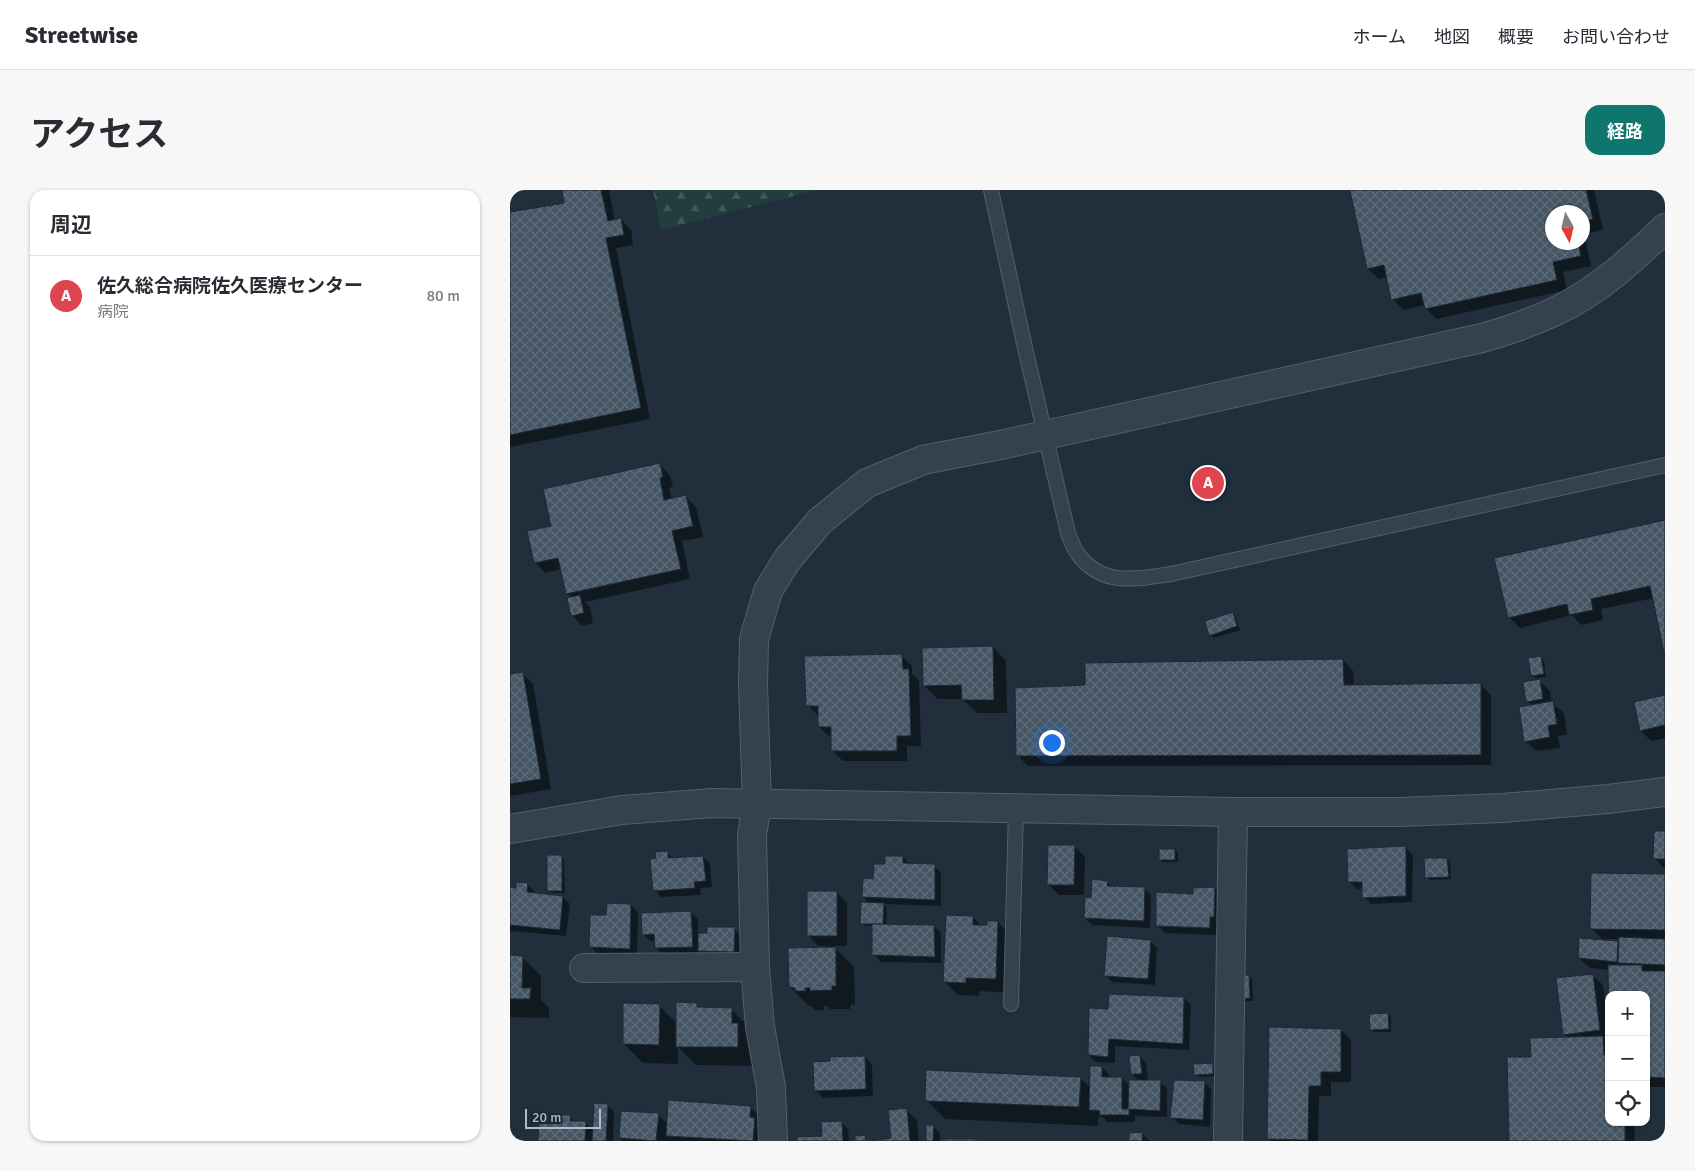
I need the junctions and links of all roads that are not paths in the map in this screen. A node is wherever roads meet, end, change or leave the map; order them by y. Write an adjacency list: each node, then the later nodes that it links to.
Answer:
1 (991, 190): 3 (lane)
2 (1665, 228): 3 (street)
3 (1046, 434): 4 (lane); 6 (street)
4 (1665, 465)
5 (1665, 792): 8 (street)
6 (757, 804): 7 (street); 9 (street); 10 (street)
7 (1016, 809): 8 (street); 12 (lane)
8 (1234, 812): 14 (street)
9 (510, 829)
10 (755, 967): 11 (street); 13 (street)
11 (584, 968)
12 (1012, 1004)
13 (773, 1141)
14 (1228, 1141)

